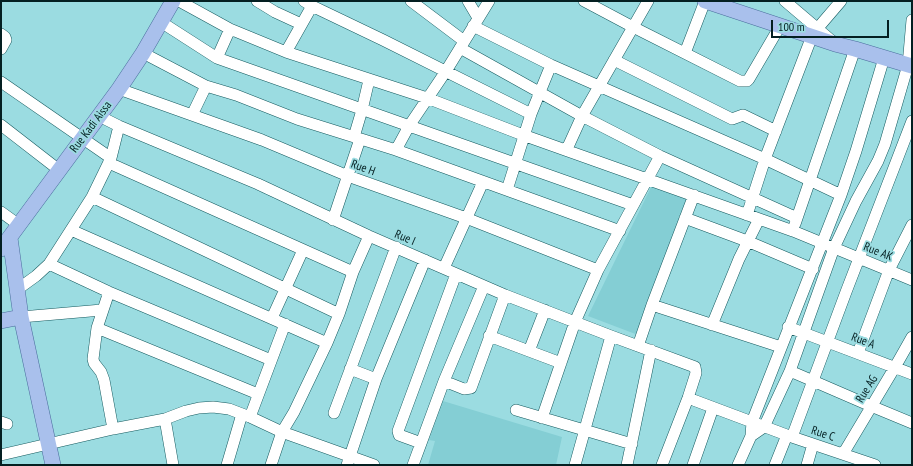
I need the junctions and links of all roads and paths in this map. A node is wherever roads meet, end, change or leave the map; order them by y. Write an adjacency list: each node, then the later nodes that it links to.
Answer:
1 (174, 1): 13 (main road, Rue Kadi Aissa); 18 (street, Rue AK)
2 (257, 1): 15 (street)
3 (411, 1): 21 (street)
4 (468, 1): 14 (street)
5 (489, 1): 14 (street)
6 (584, 1): 17 (street)
7 (648, 1): 17 (street)
8 (705, 1): 16 (main road); 26 (street)
9 (841, 1): 19 (street)
10 (788, 2): 19 (street)
11 (308, 4): 15 (street); 32 (street)
12 (912, 20): 31 (street)
13 (161, 22): 25 (main road, Rue Kadi Aissa); 27 (street)
14 (475, 22): 21 (street); 30 (street)
15 (301, 24): 24 (street)
16 (780, 26): 19 (main road); 26 (street)
17 (633, 27): 26 (street); 29 (street)
18 (230, 29): 24 (street, Rue AK); 27 (street)
19 (814, 32): 23 (main road); 49 (street)
20 (1, 34): 22 (street)
21 (462, 44): 32 (street); 38 (street)
22 (1, 49)
23 (855, 49): 28 (main road); 62 (street)
24 (286, 52): 33 (street, Rue AK)
25 (143, 53): 34 (street); 37 (main road, Rue Kadi Aissa)
26 (685, 53)
27 (217, 58): 40 (street)
28 (884, 58): 31 (main road); 66 (street)
29 (614, 60): 35 (street); 49 (street)
30 (551, 65): 35 (street); 38 (street)
31 (910, 66): 88 (street)
32 (446, 71): 39 (street); 41 (street)
33 (369, 80): 39 (street, Rue AK); 40 (street)
34 (206, 86): 42 (street); 52 (street)
35 (599, 86): 44 (street); 56 (street)
36 (3, 87): 51 (street)
37 (119, 89): 42 (street, Rue H); 43 (main road, Rue Kadi Aissa)
38 (539, 92): 41 (street); 44 (street)
39 (427, 98): 48 (street); 50 (street, Rue AK)
40 (362, 110): 48 (street); 52 (street)
41 (531, 114): 50 (street)
42 (192, 115): 60 (street, Rue H)
43 (99, 116): 47 (street, Rue I); 51 (main road, Rue Kadi Aissa)
44 (582, 116): 53 (street); 55 (street)
45 (912, 121): 90 (street)
46 (1, 125): 59 (street)
47 (119, 126): 57 (street); 76 (street, Rue I)
48 (408, 126): 54 (street); 58 (street)
49 (776, 131): 56 (street)
50 (523, 135): 53 (street, Rue AK); 58 (street)
51 (83, 138): 57 (street); 59 (main road, Rue Kadi Aissa)
52 (357, 138): 54 (street); 60 (street)
53 (567, 149): 61 (street, Rue AK)
54 (396, 150): 63 (street)
55 (660, 156): 61 (street); 68 (street)
56 (765, 159): 62 (street); 68 (street)
57 (110, 161): 67 (street); 89 (street)
58 (515, 162): 64 (street); 69 (street)
59 (59, 170): 77 (main road, Rue Kadi Aissa)
60 (348, 176): 72 (street, Rue H); 76 (street)
61 (648, 178): 65 (street, Rue AK); 69 (street)
62 (810, 180): 66 (street); 75 (street)
63 (483, 182): 64 (street); 72 (street)
64 (507, 190): 80 (street)
65 (694, 195): 71 (street, Rue AK); 73 (street)
66 (841, 195): 86 (street)
67 (92, 197): 79 (street); 101 (street)
68 (753, 197): 71 (street); 75 (street)
69 (633, 205): 80 (street)
70 (1, 212): 77 (street)
71 (747, 215): 74 (street, Rue AK)
72 (466, 218): 93 (street); 95 (street, Rue H)
73 (685, 218): 84 (street); 105 (street)
74 (759, 218): 81 (street, Rue AK); 84 (street)
75 (797, 218): 81 (street)
76 (333, 220): 82 (street, Rue I)
77 (19, 225): 85 (main road, Rue Kadi Aissa)
78 (912, 225): 83 (street)
79 (71, 230): 92 (street); 110 (street)
80 (620, 231): 95 (street)
81 (793, 231): 86 (street, Rue AK)
82 (369, 236): 87 (street, Rue I); 97 (street)
83 (910, 237): 96 (street)
84 (747, 241): 94 (street); 114 (street)
85 (6, 244): 102 (main road)
86 (823, 244): 88 (street, Rue AK); 94 (street)
87 (396, 248): 91 (street, Rue I); 131 (street)
88 (834, 248): 90 (street, Rue AK); 117 (street)
89 (303, 250): 97 (street); 101 (street)
90 (859, 258): 96 (street, Rue AK); 121 (street)
91 (425, 260): 93 (street, Rue I); 134 (street)
92 (49, 264): 102 (street); 103 (street)
93 (444, 268): 98 (street, Rue I)
94 (813, 268): 115 (street)
95 (598, 270): 112 (street)
96 (889, 270): 99 (street, Rue AK); 127 (street)
97 (353, 272): 108 (street)
98 (456, 274): 100 (street, Rue I); 154 (street)
99 (912, 280)
100 (484, 286): 104 (street, Rue I); 136 (street)
101 (285, 288): 108 (street); 110 (street)
102 (18, 289): 109 (main road)
103 (109, 292): 106 (street); 128 (street)
104 (505, 295): 107 (street, Rue I); 118 (street)
105 (652, 305): 114 (street); 123 (street)
106 (102, 310): 109 (street); 116 (street)
107 (545, 310): 112 (street, Rue I); 126 (street)
108 (339, 314): 122 (street)
109 (21, 317): 111 (main road); 157 (main road)
110 (272, 318): 113 (street)
111 (1, 321)
112 (575, 322): 119 (street, Rue I); 129 (street)
113 (285, 324): 122 (street); 128 (street)
114 (712, 325): 124 (street)
115 (788, 327): 117 (street, Rue A); 124 (street)
116 (97, 328): 137 (street); 149 (street)
117 (804, 333): 121 (street, Rue A); 132 (street)
118 (490, 336): 126 (street); 136 (street)
119 (610, 336): 123 (street, Rue I); 150 (street)
120 (912, 337): 130 (street, Rue AG)
121 (827, 341): 127 (street, Rue A); 135 (street)
122 (327, 343): 151 (street)
123 (638, 346): 125 (street, Rue I)
124 (781, 347): 146 (street)
125 (651, 350): 138 (street, Rue I); 155 (street)
126 (529, 351): 129 (street)
127 (858, 353): 130 (street, Rue A)
128 (271, 360): 137 (street)
129 (561, 363): 144 (street)
130 (896, 368): 133 (street, Rue A); 139 (street, Rue AG)
131 (350, 369): 134 (street); 142 (street)
132 (790, 371): 135 (street); 148 (street)
133 (912, 374)
134 (376, 379): 160 (street)
135 (813, 380): 139 (street); 153 (street)
136 (444, 381): 154 (street)
137 (258, 394): 143 (street)
138 (688, 398): 140 (street, Rue C); 170 (street)
139 (871, 406): 147 (street); 158 (street, Rue AG)
140 (713, 408): 146 (street, Rue C); 171 (street)
141 (516, 410): 144 (street)
142 (334, 413)
143 (246, 415): 145 (street); 151 (street); 164 (street)
144 (542, 418): 150 (street)
145 (165, 419): 149 (street); 163 (street)
146 (752, 422): 148 (street, Rue C); 152 (street)
147 (912, 422)
148 (764, 427): 152 (street); 153 (street, Rue C)
149 (113, 429): 157 (street)
150 (585, 430): 155 (street); 168 (street)
151 (282, 432): 160 (street); 165 (street)
152 (751, 436): 172 (street)
153 (790, 436): 156 (street, Rue C); 173 (street)
154 (421, 444): 167 (street)
155 (632, 444): 169 (street)
156 (813, 444): 158 (street, Rue C); 174 (street)
157 (48, 445): 159 (street); 162 (main road)
158 (843, 454): 161 (street, Rue C)
159 (1, 455)
160 (348, 460): 166 (street)
161 (857, 462): 175 (street, Rue C)
162 (53, 465)
163 (173, 465)
164 (227, 465)
165 (271, 465)
166 (374, 465)
167 (413, 465)
168 (575, 465)
169 (627, 465)
170 (662, 465)
171 (692, 465)
172 (738, 465)
173 (775, 465)
174 (807, 465)
175 (875, 465)

